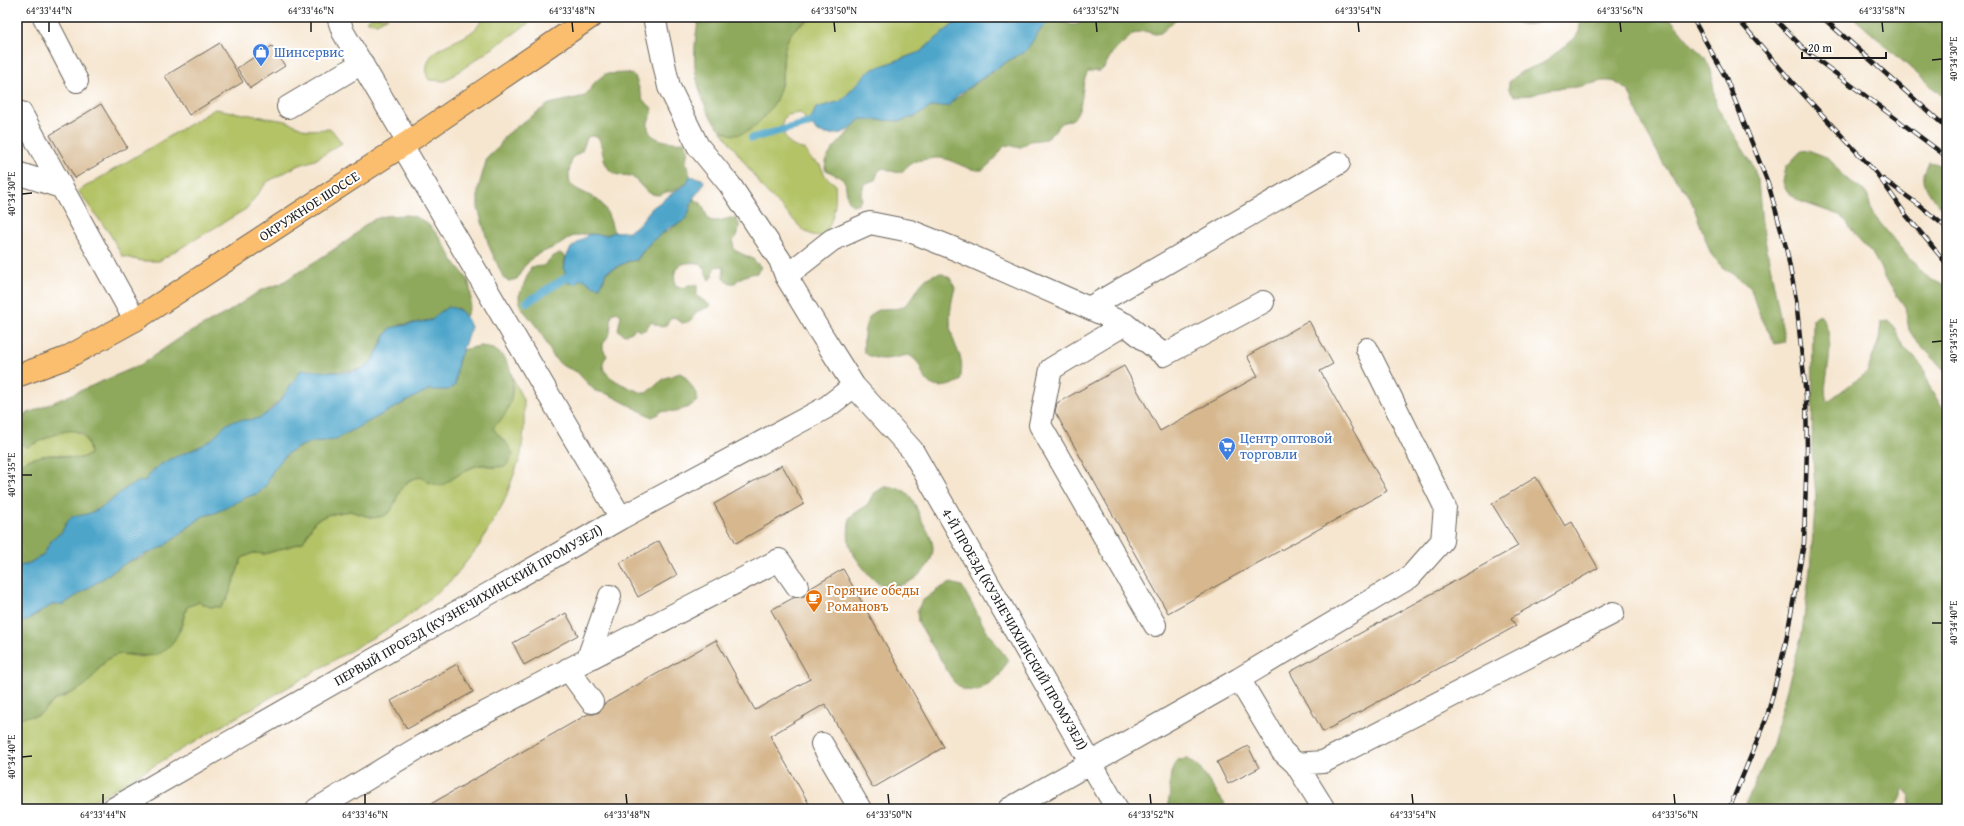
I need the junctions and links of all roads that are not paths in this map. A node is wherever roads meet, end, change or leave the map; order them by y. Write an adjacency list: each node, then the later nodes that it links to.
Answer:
1 (44, 17): 6 (street)
2 (338, 17): 5 (street)
3 (591, 17): 9 (main road, ОКРУЖНОЕ ШОССЕ)
4 (654, 17): 13 (street, 4-Й ПРОЕЗД (КУЗНЕЧИХИНСКИЙ ПРОМУЗЕЛ))
5 (362, 63): 7 (street); 9 (street)
6 (77, 81)
7 (288, 107)
8 (18, 110): 12 (street)
9 (405, 144): 16 (main road, ОКРУЖНОЕ ШОССЕ); 21 (street)
10 (1339, 163): 15 (street)
11 (17, 173): 12 (street)
12 (60, 187): 16 (street)
13 (786, 276): 15 (street); 20 (street, 4-Й ПРОЕЗД (КУЗНЕЧИХИНСКИЙ ПРОМУЗЕЛ))
14 (1263, 302): 17 (street)
15 (1089, 308): 17 (street)
16 (135, 320): 19 (main road, ОКРУЖНОЕ ШОССЕ)
17 (1125, 324): 25 (street)
18 (1367, 349): 28 (street)
19 (17, 376)
20 (854, 386): 21 (street, ПЕРВЫЙ ПРОЕЗД (КУЗНЕЧИХИНСКИЙ ПРОМУЗЕЛ)); 31 (street, 4-Й ПРОЕЗД (КУЗНЕЧИХИНСКИЙ ПРОМУЗЕЛ))
21 (621, 518): 33 (street, ПЕРВЫЙ ПРОЕЗД (КУЗНЕЧИХИНСКИЙ ПРОМУЗЕЛ))
22 (797, 586): 26 (street)
23 (610, 596): 26 (street)
24 (1613, 614): 32 (street)
25 (1155, 625)
26 (588, 658): 27 (street)
27 (568, 669): 29 (street); 34 (street)
28 (1239, 679): 31 (street); 32 (street)
29 (592, 702)
30 (822, 744): 35 (street)
31 (1090, 762): 36 (street); 37 (street, 4-Й ПРОЕЗД (КУЗНЕЧИХИНСКИЙ ПРОМУЗЕЛ))
32 (1296, 764): 38 (street)
33 (113, 809)
34 (317, 809)
35 (860, 809)
36 (1009, 809)
37 (1117, 809)
38 (1324, 809)

